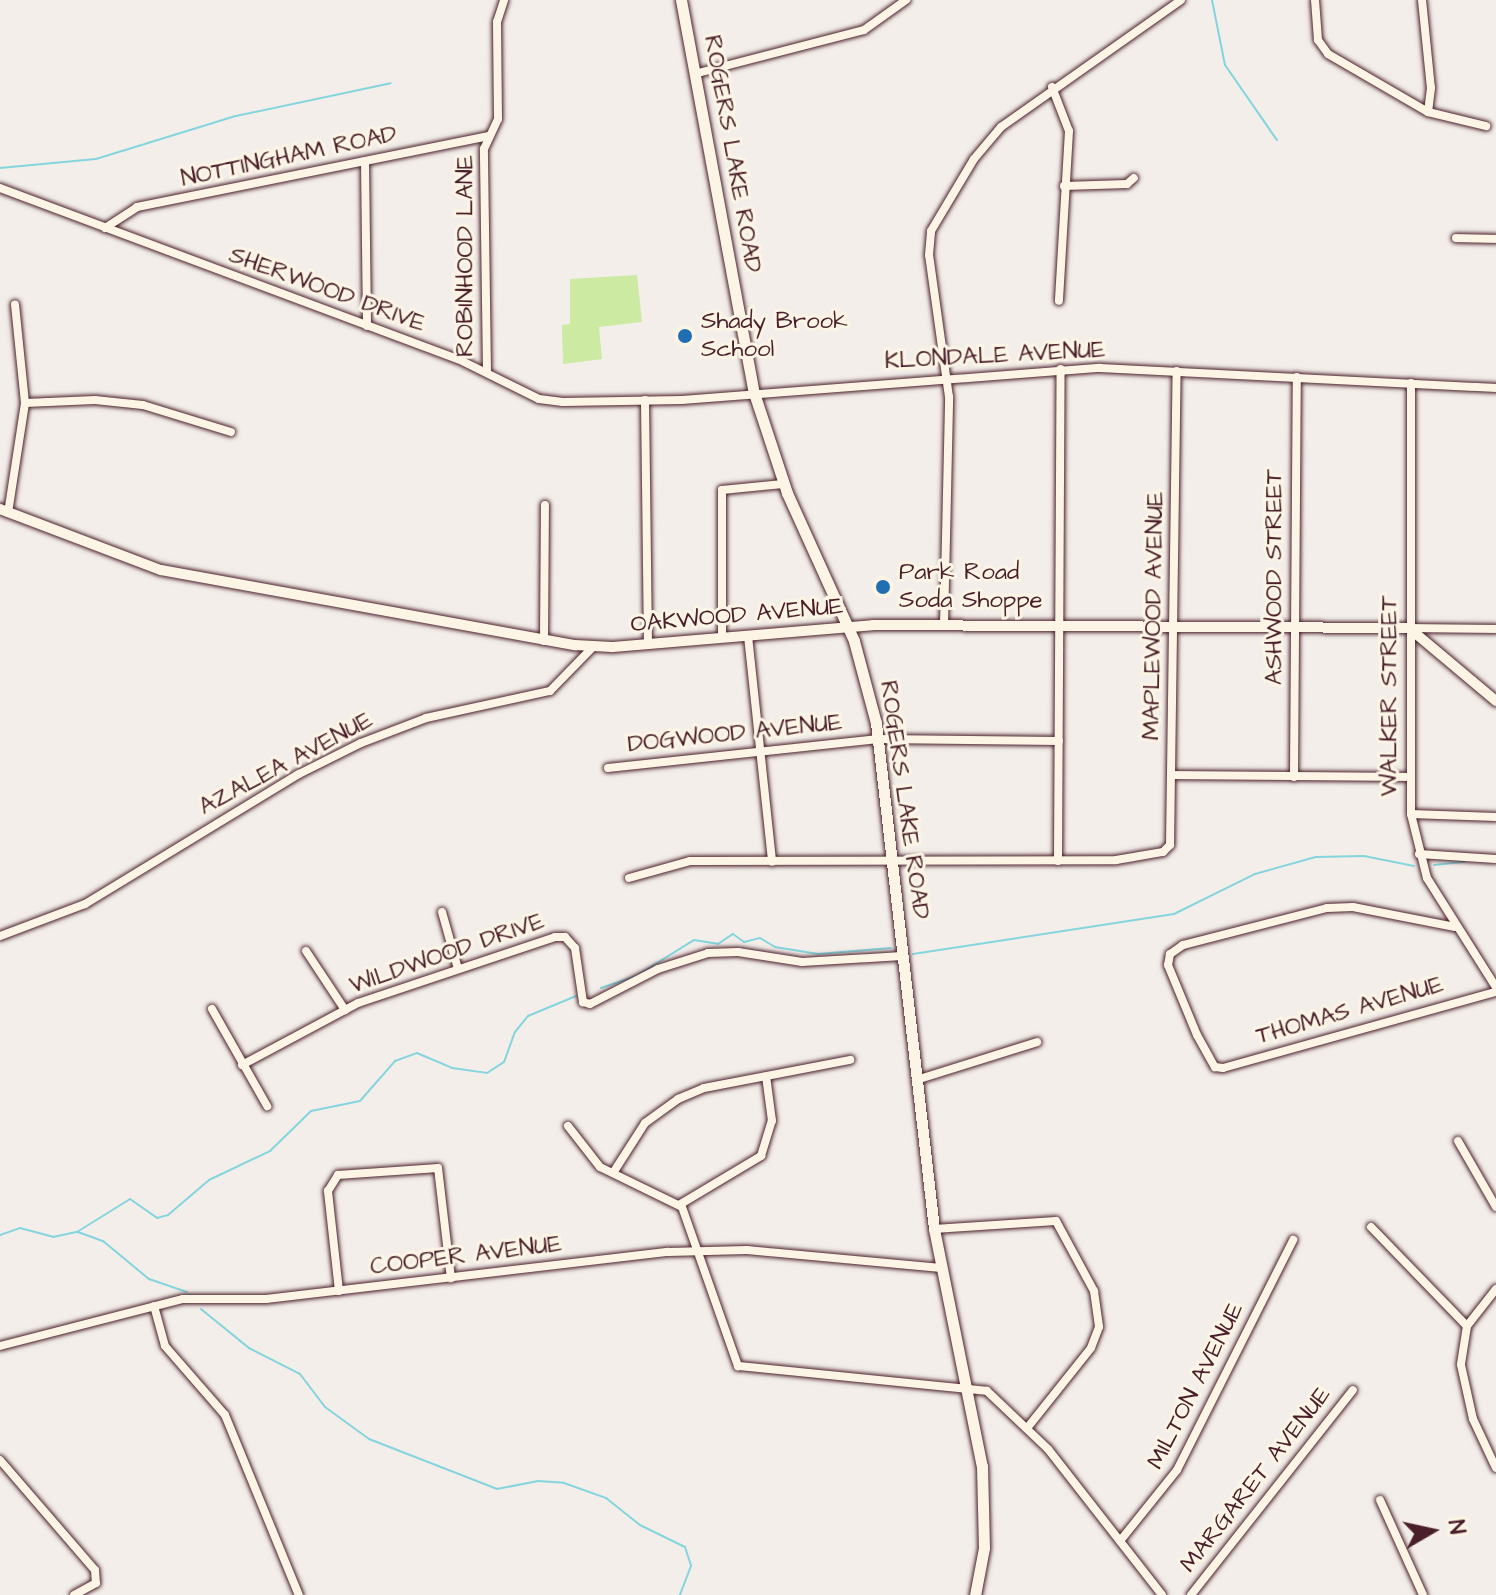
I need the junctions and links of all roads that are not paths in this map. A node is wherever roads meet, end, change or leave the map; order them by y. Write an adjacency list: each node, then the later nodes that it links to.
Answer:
1 (504, 0): 11 (street, ROBINHOOD LANE)
2 (681, 0): 7 (main road, ROGERS LAKE ROAD)
3 (906, 0): 7 (street)
4 (1181, 0): 8 (street)
5 (1315, 0): 9 (street)
6 (1422, 0): 9 (street)
7 (698, 73): 29 (main road, ROGERS LAKE ROAD)
8 (1052, 87): 14 (street); 25 (street)
9 (1428, 112): 10 (street)
10 (1486, 126)
11 (489, 136): 12 (street, NOTTINGHAM ROAD); 24 (street, ROBINHOOD LANE)
12 (365, 161): 16 (street, NOTTINGHAM ROAD); 21 (street)
13 (1134, 178): 14 (street)
14 (1064, 186): 19 (street)
15 (0, 188): 16 (street, SHERWOOD DRIVE)
16 (105, 228): 21 (street, SHERWOOD DRIVE)
17 (1456, 238): 18 (street)
18 (1496, 239)
19 (1059, 301)
20 (15, 305): 31 (street)
21 (367, 326): 24 (street, SHERWOOD DRIVE)
22 (1061, 369): 23 (street, KLONDALE AVENUE); 25 (street, KLONDALE AVENUE); 37 (street)
23 (1177, 371): 26 (street, KLONDALE AVENUE); 38 (street, MAPLEWOOD AVENUE)
24 (487, 372): 30 (street, SHERWOOD DRIVE)
25 (947, 376): 29 (street, KLONDALE AVENUE); 36 (street)
26 (1297, 377): 27 (street, KLONDALE AVENUE); 40 (street, ASHWOOD STREET)
27 (1411, 383): 28 (street, KLONDALE AVENUE); 41 (street, WALKER STREET)
28 (1496, 388)
29 (754, 393): 30 (street, KLONDALE AVENUE); 33 (main road, ROGERS LAKE ROAD)
30 (645, 400): 46 (street)
31 (25, 403): 32 (street); 35 (street)
32 (231, 432)
33 (783, 484): 39 (main road, ROGERS LAKE ROAD); 44 (street)
34 (545, 505): 45 (street)
35 (4, 511): 45 (street, OAKWOOD AVENUE)
36 (944, 625): 37 (street, OAKWOOD AVENUE); 39 (street, OAKWOOD AVENUE)
37 (1059, 625): 38 (street, OAKWOOD AVENUE); 50 (street)
38 (1174, 626): 40 (street, OAKWOOD AVENUE); 53 (street, MAPLEWOOD AVENUE)
39 (848, 627): 43 (street, OAKWOOD AVENUE); 49 (main road, ROGERS LAKE ROAD)
40 (1295, 627): 41 (street, OAKWOOD AVENUE); 54 (street, ASHWOOD STREET)
41 (1409, 628): 42 (street, OAKWOOD AVENUE); 48 (street); 55 (street, WALKER STREET)
42 (1496, 629)
43 (748, 636): 44 (street, OAKWOOD AVENUE); 51 (street)
44 (722, 637): 46 (street, OAKWOOD AVENUE)
45 (544, 641): 47 (street, OAKWOOD AVENUE)
46 (648, 644): 47 (street, OAKWOOD AVENUE)
47 (593, 647): 66 (street, AZALEA AVENUE)
48 (1496, 701)
49 (878, 739): 50 (street, DOGWOOD AVENUE); 51 (street, DOGWOOD AVENUE); 62 (main road, ROGERS LAKE ROAD)
50 (1059, 741): 60 (street)
51 (760, 752): 52 (street, DOGWOOD AVENUE); 61 (street)
52 (608, 768)
53 (1172, 775): 54 (street); 60 (street, MAPLEWOOD AVENUE)
54 (1294, 777): 55 (street)
55 (1410, 777): 56 (street, WALKER STREET)
56 (1411, 814): 57 (street); 58 (street, WALKER STREET)
57 (1496, 817)
58 (1419, 854): 59 (street); 65 (street, WALKER STREET)
59 (1496, 859)
60 (1058, 861): 62 (street)
61 (772, 862): 62 (street); 63 (street)
62 (892, 862): 68 (main road, ROGERS LAKE ROAD)
63 (629, 878)
64 (442, 912): 69 (street)
65 (1455, 927): 70 (street, WALKER STREET); 70 (street, THOMAS AVENUE)
66 (0, 936)
67 (306, 951): 72 (street)
68 (902, 956): 69 (street, WILDWOOD DRIVE); 77 (main road, ROGERS LAKE ROAD)
69 (458, 969): 72 (street, WILDWOOD DRIVE)
70 (1496, 989)
71 (212, 1009): 75 (street)
72 (345, 1010): 75 (street, WILDWOOD DRIVE)
73 (1037, 1042): 77 (street)
74 (850, 1060): 76 (street)
75 (242, 1065): 78 (street)
76 (766, 1076): 81 (street); 82 (street)
77 (916, 1080): 85 (main road, ROGERS LAKE ROAD)
78 (267, 1106)
79 (568, 1126): 81 (street)
80 (1458, 1141): 83 (street)
81 (613, 1173): 82 (street)
82 (679, 1205): 87 (street)
83 (1496, 1207)
84 (1371, 1227): 93 (street)
85 (934, 1229): 88 (main road, ROGERS LAKE ROAD); 97 (street)
86 (1293, 1240): 101 (street, MILTON AVENUE)
87 (700, 1249): 88 (street, COOPER AVENUE); 89 (street, COOPER AVENUE); 95 (street)
88 (941, 1268): 95 (main road, ROGERS LAKE ROAD)
89 (451, 1278): 91 (street, COOPER AVENUE); 91 (street)
90 (1496, 1289): 93 (street)
91 (339, 1291): 92 (street, COOPER AVENUE)
92 (154, 1306): 94 (street, COOPER AVENUE); 103 (street)
93 (1467, 1326): 99 (street)
94 (0, 1346)
95 (968, 1388): 97 (street); 104 (main road, ROGERS LAKE ROAD)
96 (1353, 1390): 106 (street, MARGARET AVENUE)
97 (1028, 1427): 101 (street)
98 (0, 1460): 102 (street)
99 (1496, 1468)
100 (1380, 1500): 107 (street)
101 (1120, 1541): 105 (street)
102 (74, 1595)
103 (299, 1595)
104 (975, 1595)
105 (1162, 1595)
106 (1191, 1595)
107 (1423, 1595)

